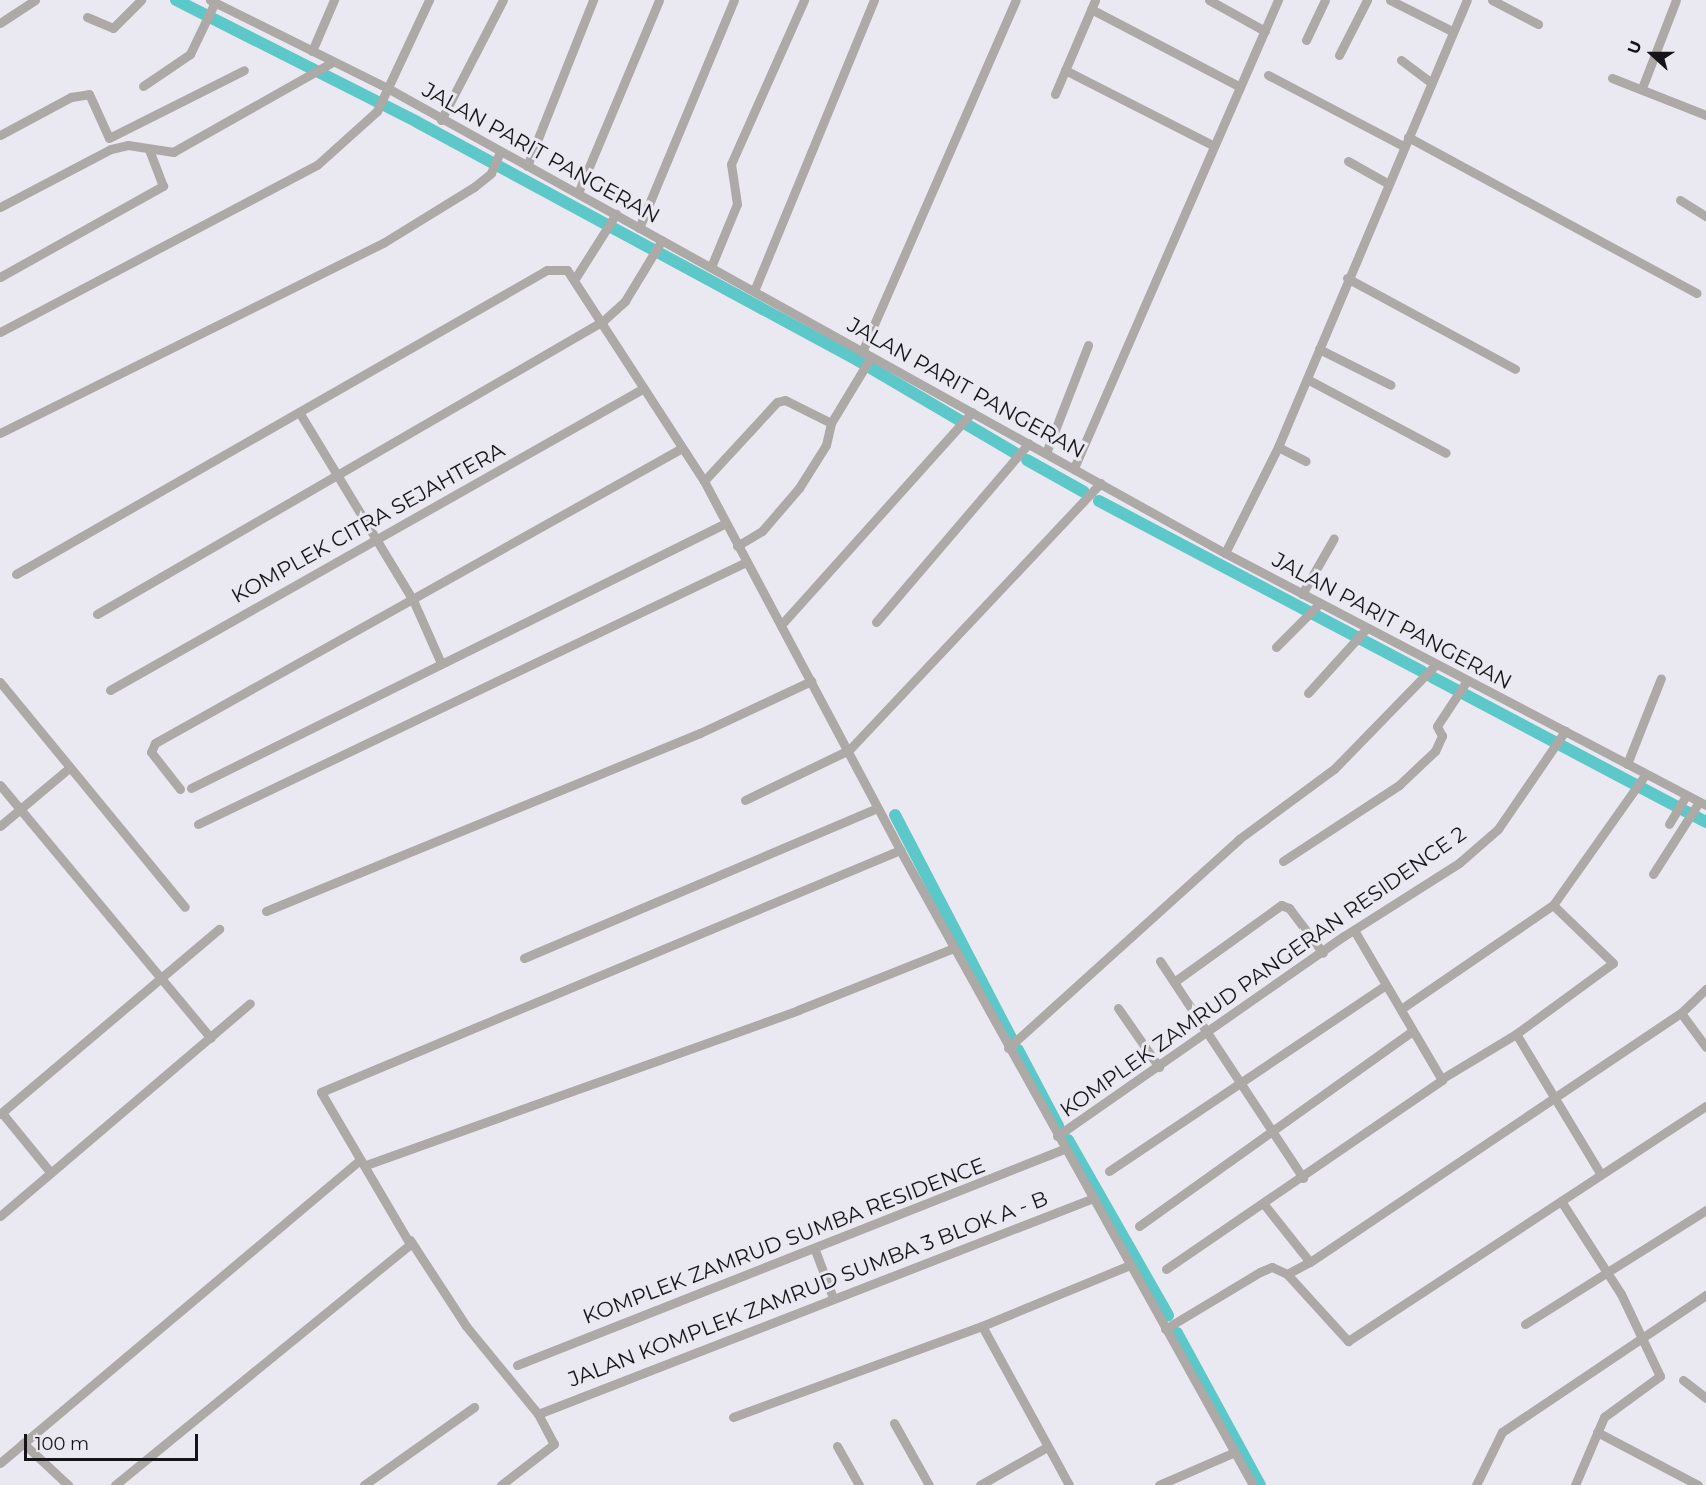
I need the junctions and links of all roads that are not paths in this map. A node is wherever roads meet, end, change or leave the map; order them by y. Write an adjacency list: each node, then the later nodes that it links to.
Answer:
1 (35, 0): 25 (street)
2 (141, 0): 24 (street)
3 (237, 0): 23 (street)
4 (334, 0): 30 (street)
5 (429, 0): 42 (street)
6 (503, 0): 45 (street)
7 (593, 0): 52 (street)
8 (659, 0): 54 (street)
9 (734, 0): 59 (street)
10 (804, 0): 61 (street)
11 (874, 0): 65 (street)
12 (1016, 0): 71 (street)
13 (1209, 0): 27 (street)
14 (1278, 0): 27 (street)
15 (1325, 0): 29 (street)
16 (1367, 0): 31 (street)
17 (1390, 0): 28 (street)
18 (1467, 0): 28 (street)
19 (1492, 0): 26 (street)
20 (1676, 0): 41 (street)
21 (213, 4): 23 (street, JALAN PARIT PANGERAN); 39 (street)
22 (1093, 4): 35 (street); 40 (street)
23 (233, 11): 30 (street, JALAN PARIT PANGERAN)
24 (87, 17)
25 (0, 23)
26 (1538, 24)
27 (1265, 31): 40 (street)
28 (1452, 31): 38 (street)
29 (1306, 40)
30 (312, 51): 33 (street, JALAN PARIT PANGERAN)
31 (1339, 55)
32 (1401, 60): 38 (street)
33 (330, 64): 42 (street, JALAN PARIT PANGERAN); 49 (street)
34 (244, 70): 46 (street)
35 (1065, 70): 43 (street); 48 (street)
36 (1268, 75): 47 (street)
37 (1612, 78): 41 (street)
38 (1430, 82): 47 (street)
39 (143, 86)
40 (1240, 87): 48 (street)
41 (1642, 88): 44 (street)
42 (389, 92): 45 (street, JALAN PARIT PANGERAN); 68 (street)
43 (1055, 94)
44 (1706, 115)
45 (441, 120): 50 (street, JALAN PARIT PANGERAN)
46 (0, 135)
47 (1405, 141): 53 (street); 66 (street)
48 (1214, 146): 86 (street)
49 (149, 150): 56 (street); 63 (street)
50 (499, 155): 52 (street, JALAN PARIT PANGERAN); 79 (street)
51 (1348, 161): 53 (street)
52 (527, 166): 54 (street, JALAN PARIT PANGERAN)
53 (1388, 183): 64 (street)
54 (578, 194): 58 (street, JALAN PARIT PANGERAN)
55 (1680, 200): 57 (street)
56 (0, 207)
57 (1706, 216)
58 (614, 218): 59 (street, JALAN PARIT PANGERAN); 62 (street)
59 (639, 228): 60 (street, JALAN PARIT PANGERAN)
60 (662, 240): 61 (street, JALAN PARIT PANGERAN); 67 (street)
61 (711, 267): 65 (street, JALAN PARIT PANGERAN)
62 (576, 276): 67 (street); 76 (street)
63 (0, 277)
64 (1347, 278): 70 (street); 72 (street)
65 (754, 291): 71 (street, JALAN PARIT PANGERAN)
66 (1697, 293)
67 (603, 321): 75 (street); 87 (street)
68 (0, 332)
69 (1088, 345): 83 (street)
70 (1319, 349): 73 (street); 74 (street)
71 (867, 357): 77 (street, JALAN PARIT PANGERAN); 78 (street)
72 (1515, 369)
73 (1307, 379): 81 (street); 84 (street)
74 (1391, 385)
75 (644, 388): 82 (street); 92 (street, KOMPLEK CITRA SEJAHTERA)
76 (299, 412): 87 (street); 96 (street)
77 (970, 415): 80 (street, JALAN PARIT PANGERAN); 102 (street)
78 (831, 423): 88 (street); 93 (street)
79 (0, 433)
80 (1029, 444): 83 (street, JALAN PARIT PANGERAN); 101 (street)
81 (1278, 447): 85 (street); 94 (street)
82 (682, 448): 88 (street); 98 (street)
83 (1046, 453): 86 (street, JALAN PARIT PANGERAN)
84 (1446, 453)
85 (1306, 460)
86 (1074, 468): 89 (street, JALAN PARIT PANGERAN)
87 (337, 475): 92 (street); 100 (street)
88 (704, 481): 90 (street)
89 (1101, 483): 94 (street, JALAN PARIT PANGERAN); 114 (street)
90 (724, 524): 93 (street); 105 (street)
91 (1334, 538): 97 (street)
92 (376, 539): 98 (street); 111 (street, KOMPLEK CITRA SEJAHTERA)
93 (737, 546): 95 (street)
94 (1225, 553): 97 (street, JALAN PARIT PANGERAN)
95 (746, 562): 102 (street); 126 (street)
96 (16, 574)
97 (1302, 594): 99 (street, JALAN PARIT PANGERAN)
98 (413, 600): 105 (street); 120 (street)
99 (1316, 606): 103 (street, JALAN PARIT PANGERAN); 104 (street)
100 (97, 614)
101 (876, 622)
102 (782, 625): 108 (street)
103 (1366, 629): 106 (street, JALAN PARIT PANGERAN); 112 (street)
104 (1276, 646)
105 (440, 661): 119 (street)
106 (1434, 666): 110 (street, JALAN PARIT PANGERAN); 154 (street)
107 (1661, 678): 115 (street)
108 (811, 681): 114 (street); 134 (street)
109 (0, 682): 116 (street)
110 (1466, 682): 113 (street, JALAN PARIT PANGERAN); 130 (street)
111 (110, 690)
112 (1308, 693)
113 (1562, 734): 115 (street, JALAN PARIT PANGERAN); 136 (street, KOMPLEK ZAMRUD PANGERAN RESIDENCE 2)
114 (849, 750): 122 (street); 124 (street)
115 (1627, 764): 117 (street, JALAN PARIT PANGERAN)
116 (69, 768): 125 (street); 133 (street)
117 (1644, 777): 121 (street, JALAN PARIT PANGERAN); 132 (street)
118 (0, 785): 125 (street)
119 (191, 788)
120 (180, 789)
121 (1684, 799): 123 (street, JALAN PARIT PANGERAN); 127 (street)
122 (745, 800)
123 (1701, 803): 131 (street)
124 (878, 808): 129 (street); 139 (street)
125 (20, 809): 128 (street); 141 (street)
126 (198, 824)
127 (1669, 824)
128 (0, 826)
129 (900, 850): 137 (street); 164 (street)
130 (1283, 861)
131 (1653, 874)
132 (1553, 905): 147 (street); 151 (street)
133 (185, 907)
134 (266, 911)
135 (219, 929): 141 (street)
136 (1354, 930): 138 (street, KOMPLEK ZAMRUD PANGERAN RESIDENCE 2); 143 (street)
137 (954, 948): 154 (street); 164 (street)
138 (1323, 953): 142 (street); 150 (street, KOMPLEK ZAMRUD PANGERAN RESIDENCE 2)
139 (524, 958)
140 (1160, 961): 142 (street)
141 (162, 976): 152 (street); 160 (street)
142 (1174, 982): 150 (street)
143 (1384, 986): 147 (street); 157 (street)
144 (1706, 989): 148 (street)
145 (250, 1003): 152 (street)
146 (1118, 1008): 155 (street)
147 (1401, 1009): 149 (street)
148 (1681, 1013): 153 (street); 158 (street)
149 (1412, 1031): 156 (street); 161 (street)
150 (1209, 1034): 155 (street, KOMPLEK ZAMRUD PANGERAN RESIDENCE 2); 157 (street)
151 (1515, 1034): 156 (street); 158 (street)
152 (211, 1038): 166 (street)
153 (1706, 1047)
154 (1008, 1048): 162 (street)
155 (1159, 1067): 162 (street, KOMPLEK ZAMRUD PANGERAN RESIDENCE 2)
156 (1443, 1078): 168 (street)
157 (1239, 1081): 161 (street); 165 (street)
158 (1554, 1098): 167 (street); 177 (street)
159 (1706, 1106): 167 (street)
160 (1, 1114): 166 (street)
161 (1272, 1129): 168 (street); 174 (street)
162 (1057, 1136): 163 (street)
163 (1064, 1149): 169 (street); 176 (street, KOMPLEK ZAMRUD SUMBA RESIDENCE)
164 (363, 1163): 175 (street); 196 (street)
165 (1110, 1171)
166 (51, 1173): 173 (street)
167 (1600, 1173): 170 (street)
168 (1303, 1178): 171 (street)
169 (1091, 1199): 178 (street); 183 (street, JALAN KOMPLEK ZAMRUD SUMBA 3 BLOK A - B)
170 (1561, 1201): 180 (street); 181 (street)
171 (1263, 1203): 177 (street); 179 (street)
172 (1706, 1210): 180 (street)
173 (0, 1216)
174 (1139, 1226)
175 (410, 1240): 192 (street); 202 (street)
176 (815, 1250): 183 (street); 188 (street, KOMPLEK ZAMRUD SUMBA RESIDENCE)
177 (1310, 1262): 181 (street)
178 (1130, 1265): 185 (street); 186 (street)
179 (1166, 1269)
180 (1607, 1269): 184 (street); 187 (street)
181 (1287, 1274): 186 (street)
182 (1706, 1295): 187 (street)
183 (832, 1298): 192 (street, JALAN KOMPLEK ZAMRUD SUMBA 3 BLOK A - B)
184 (1525, 1324)
185 (982, 1326): 193 (street); 198 (street)
186 (1165, 1329): 199 (street)
187 (1639, 1337): 195 (street); 211 (street)
188 (517, 1365)
189 (1683, 1380): 190 (street)
190 (1706, 1398)
191 (474, 1407): 203 (street)
192 (538, 1414): 204 (street)
193 (733, 1417)
194 (894, 1423): 206 (street)
195 (1597, 1431): 212 (street); 213 (street)
196 (23, 1443): 200 (street); 201 (street)
197 (837, 1446): 205 (street)
198 (1047, 1447): 207 (street); 208 (street)
199 (1235, 1452): 209 (street); 210 (street)
200 (0, 1463)
201 (68, 1485)
202 (115, 1485)
203 (364, 1485)
204 (501, 1485)
205 (858, 1485)
206 (929, 1485)
207 (980, 1485)
208 (1069, 1485)
209 (1159, 1485)
210 (1253, 1485)
211 (1476, 1485)
212 (1575, 1485)
213 (1698, 1485)

